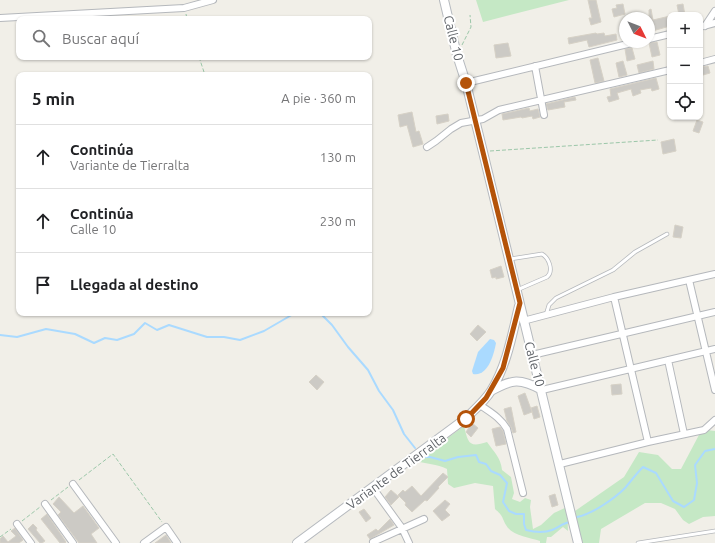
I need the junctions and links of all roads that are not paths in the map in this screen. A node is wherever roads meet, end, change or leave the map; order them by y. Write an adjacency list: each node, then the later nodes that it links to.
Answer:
1 (213, 0): 4 (street)
2 (444, 0): 17 (main road, Calle 10)
3 (715, 11): 8 (street)
4 (37, 16)
5 (16, 17): 6 (street)
6 (0, 18)
7 (715, 23): 9 (street)
8 (703, 25)
9 (703, 26)
10 (667, 35): 11 (street)
11 (655, 38)
12 (619, 46): 15 (street)
13 (715, 59): 14 (street)
14 (703, 62)
15 (535, 66): 17 (street); 18 (street)
16 (667, 71): 18 (street)
17 (466, 83): 20 (main road, Calle 10)
18 (541, 101): 19 (street); 20 (street)
19 (544, 115)
20 (475, 120): 21 (street); 23 (main road, Calle 10)
21 (427, 147)
22 (667, 234): 30 (lane)
23 (509, 259): 26 (main road, Calle 10); 26 (lane)
24 (715, 274): 25 (street)
25 (689, 280): 27 (street); 31 (street)
26 (517, 290): 28 (main road, Calle 10)
27 (614, 298): 30 (street); 33 (street)
28 (520, 303): 32 (main road, Calle 10); 41 (main road, Variante de Tierralta)
29 (715, 312): 31 (street)
30 (546, 315): 32 (street)
31 (697, 316): 33 (street); 35 (street)
32 (523, 321): 36 (main road, Calle 10)
33 (622, 334): 36 (street); 38 (street)
34 (715, 349): 35 (street)
35 (706, 351): 37 (street); 39 (street)
36 (532, 355): 40 (main road, Calle 10)
37 (668, 360): 38 (street); 44 (street)
38 (631, 369): 40 (street); 45 (street)
39 (715, 389)
40 (542, 390): 41 (main road); 46 (main road, Calle 10)
41 (490, 391): 42 (main road, Variante de Tierralta)
42 (480, 405): 48 (main road, Variante de Tierralta); 49 (street)
43 (715, 420): 44 (street)
44 (684, 434): 45 (street)
45 (648, 442): 46 (street)
46 (560, 464): 63 (main road, Calle 10)
47 (73, 484): 58 (street)
48 (373, 488): 53 (street); 61 (main road, Variante de Tierralta)
49 (523, 493)
50 (45, 504): 57 (street)
51 (424, 519): 53 (street)
52 (17, 524): 56 (street)
53 (402, 528): 55 (street); 62 (street)
54 (715, 531): 64 (lane)
55 (373, 542)
56 (31, 543)
57 (73, 543)
58 (116, 543)
59 (144, 543): 60 (street)
60 (177, 543)
61 (297, 543)
62 (409, 543)
63 (578, 543)
64 (638, 543)

